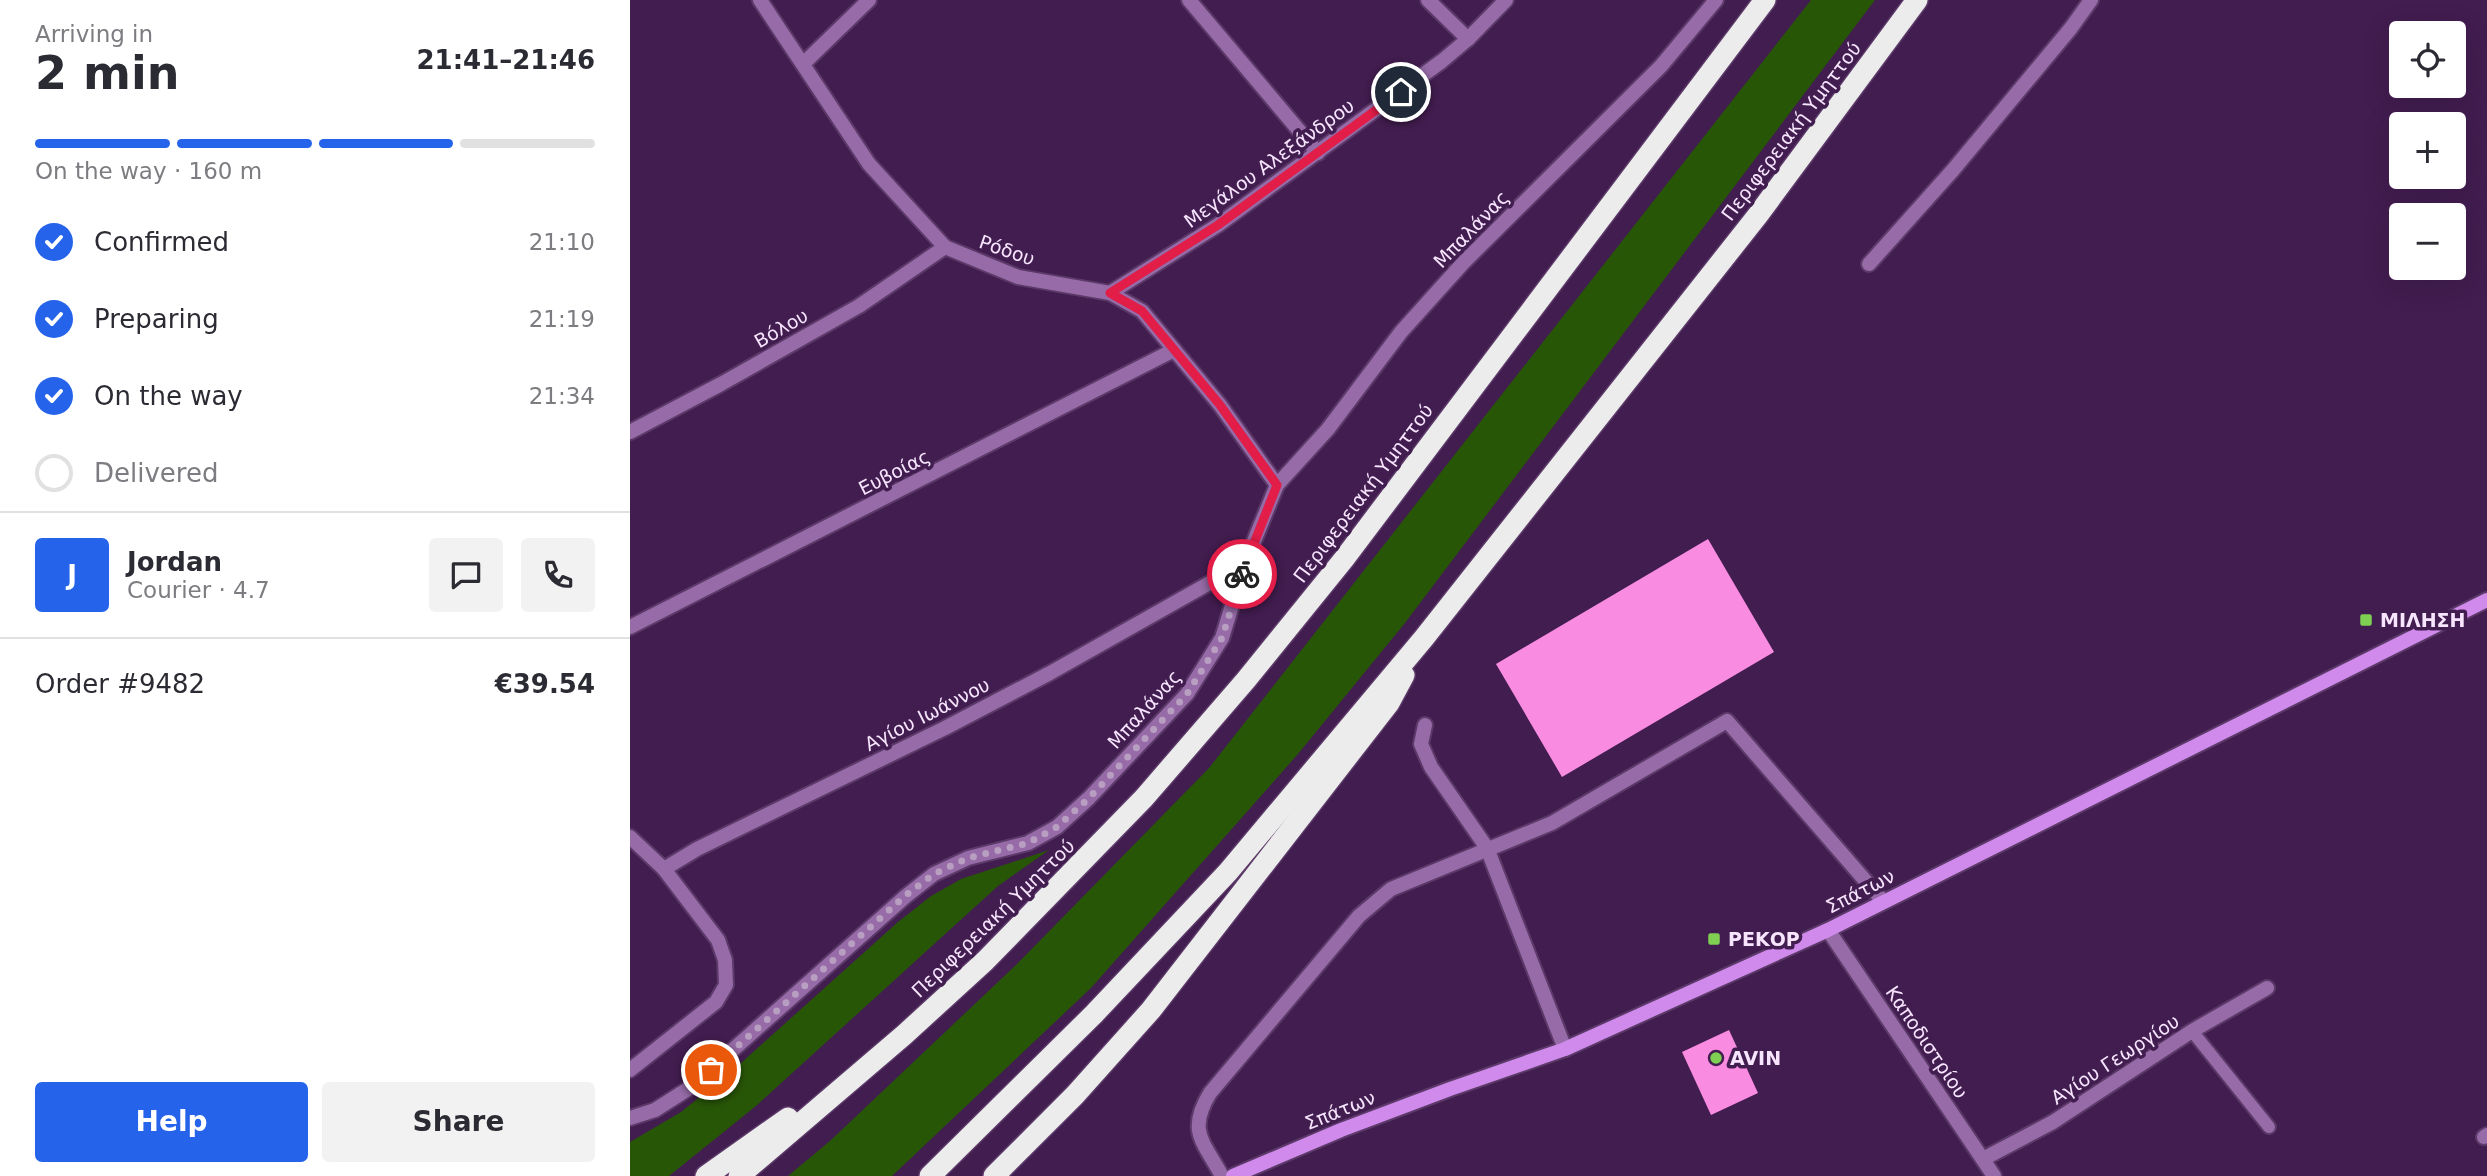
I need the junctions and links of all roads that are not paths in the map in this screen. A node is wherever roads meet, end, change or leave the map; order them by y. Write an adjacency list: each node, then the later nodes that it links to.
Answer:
1 (760, 0): 11 (street, Ρόδου)
2 (869, 0): 11 (street)
3 (1189, 0): 12 (street)
4 (1429, 0): 10 (street)
5 (1506, 0): 10 (street, Μεγάλου Αλεξάνδρου)
6 (1716, 0): 18 (street, Μπαλάνας)
7 (1765, 0): 31 (highway, Περιφερειακή Υμηττού)
8 (1917, 0): 22 (highway, Περιφερειακή Υμηττού)
9 (2091, 0): 14 (street)
10 (1468, 39): 12 (street, Μεγάλου Αλεξάνδρου)
11 (803, 64): 13 (street, Ρόδου)
12 (1318, 153): 15 (street, Μεγάλου Αλεξάνδρου)
13 (945, 247): 15 (street, Ρόδου); 17 (street, Βόλου)
14 (1869, 264)
15 (1110, 293): 16 (street, Ρόδου)
16 (1174, 350): 18 (street, Ρόδου); 21 (street, Ευβοίας)
17 (630, 432)
18 (1277, 485): 19 (street, Μπαλάνας)
19 (1245, 563): 26 (street, Αγίου Ιωάννου); 34 (street, Μπαλάνας)
20 (2487, 600): 27 (main road, Σπάτων)
21 (630, 627)
22 (1424, 638): 39 (highway, Περιφερειακή Υμηττού); 40 (highway)
23 (1425, 725): 25 (street)
24 (630, 837): 26 (street)
25 (1487, 848): 27 (street); 32 (street); 41 (street)
26 (664, 869): 33 (street)
27 (1883, 901): 28 (main road, Σπάτων)
28 (1828, 930): 32 (main road, Σπάτων); 36 (street, Καποδιστρίου)
29 (2267, 988): 30 (street, Αγίου Γεωργίου)
30 (2192, 1031): 35 (lane); 36 (street, Αγίου Γεωργίου)
31 (904, 1035): 37 (highway); 38 (highway, Περιφερειακή Υμηττού)
32 (1565, 1048): 42 (main road, Σπάτων)
33 (630, 1070)
34 (630, 1118)
35 (2269, 1127)
36 (1983, 1159): 43 (street, Καποδιστρίου)
37 (706, 1176)
38 (739, 1176)
39 (930, 1176)
40 (995, 1176)
41 (1222, 1176)
42 (1233, 1176)
43 (1994, 1176)

